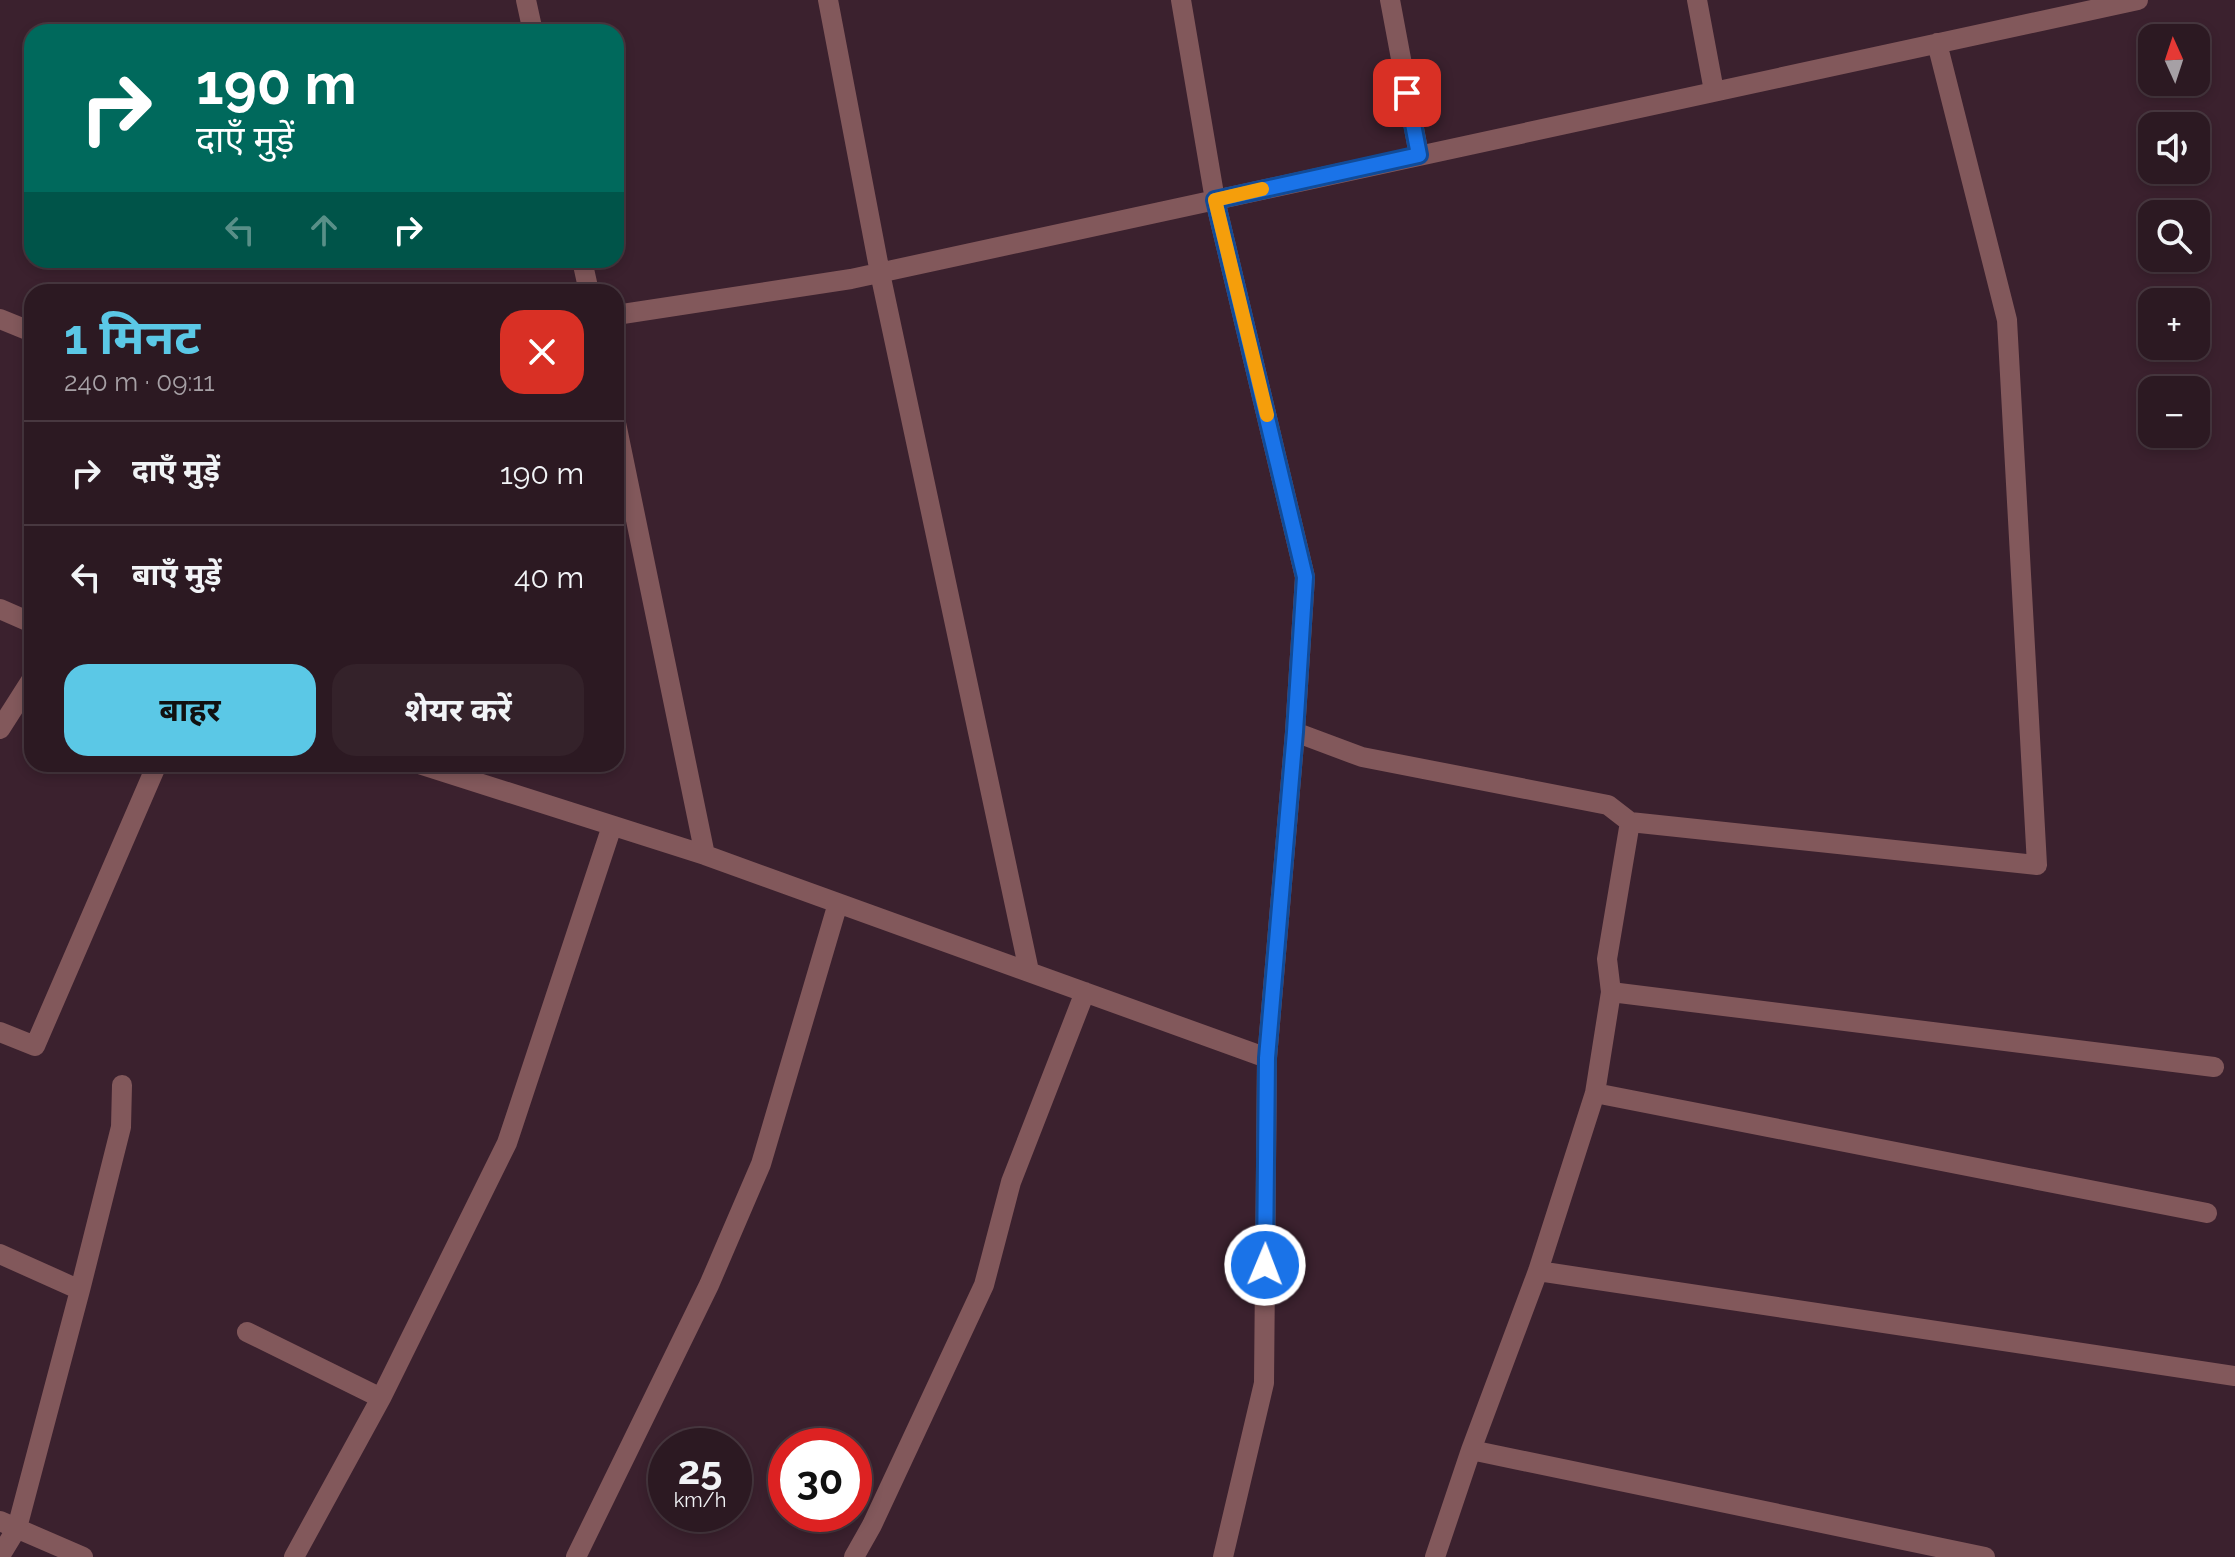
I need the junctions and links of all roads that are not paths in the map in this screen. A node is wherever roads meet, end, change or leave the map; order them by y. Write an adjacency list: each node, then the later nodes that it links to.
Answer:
1 (526, 0): 7 (street)
2 (828, 0): 12 (street)
3 (1181, 0): 11 (street)
4 (1390, 0): 10 (street)
5 (1697, 0): 9 (street)
6 (2138, 0): 8 (street)
7 (531, 24)
8 (1937, 43): 9 (street); 24 (street)
9 (1714, 91): 10 (street)
10 (1419, 155): 11 (street)
11 (1215, 200): 12 (street); 21 (street)
12 (880, 273): 13 (street); 28 (street)
13 (624, 314)
14 (0, 319): 15 (street)
15 (24, 329)
16 (624, 462): 26 (street)
17 (0, 609): 18 (street)
18 (24, 620)
19 (24, 692): 20 (street)
20 (0, 729)
21 (1295, 732): 24 (street); 32 (street)
22 (154, 772): 31 (street)
23 (444, 772): 25 (street)
24 (1630, 822): 30 (street)
25 (612, 826): 26 (street); 42 (street)
26 (705, 855): 27 (street)
27 (838, 903): 28 (street); 48 (street)
28 (1029, 971): 29 (street)
29 (1085, 992): 32 (street); 49 (street)
30 (1611, 992): 33 (street); 35 (street)
31 (0, 1032)
32 (1267, 1058): 50 (street)
33 (2214, 1067)
34 (122, 1085): 39 (street)
35 (1595, 1093): 36 (street); 38 (street)
36 (2207, 1213)
37 (0, 1254): 39 (street)
38 (1538, 1271): 41 (street); 43 (street)
39 (80, 1290): 44 (street)
40 (247, 1332): 42 (street)
41 (2235, 1376)
42 (381, 1398): 47 (street)
43 (1471, 1450): 51 (street); 52 (street)
44 (8, 1524): 45 (street); 46 (street)
45 (0, 1556)
46 (83, 1557)
47 (294, 1557)
48 (576, 1557)
49 (854, 1557)
50 (1223, 1557)
51 (1435, 1557)
52 (1985, 1557)

